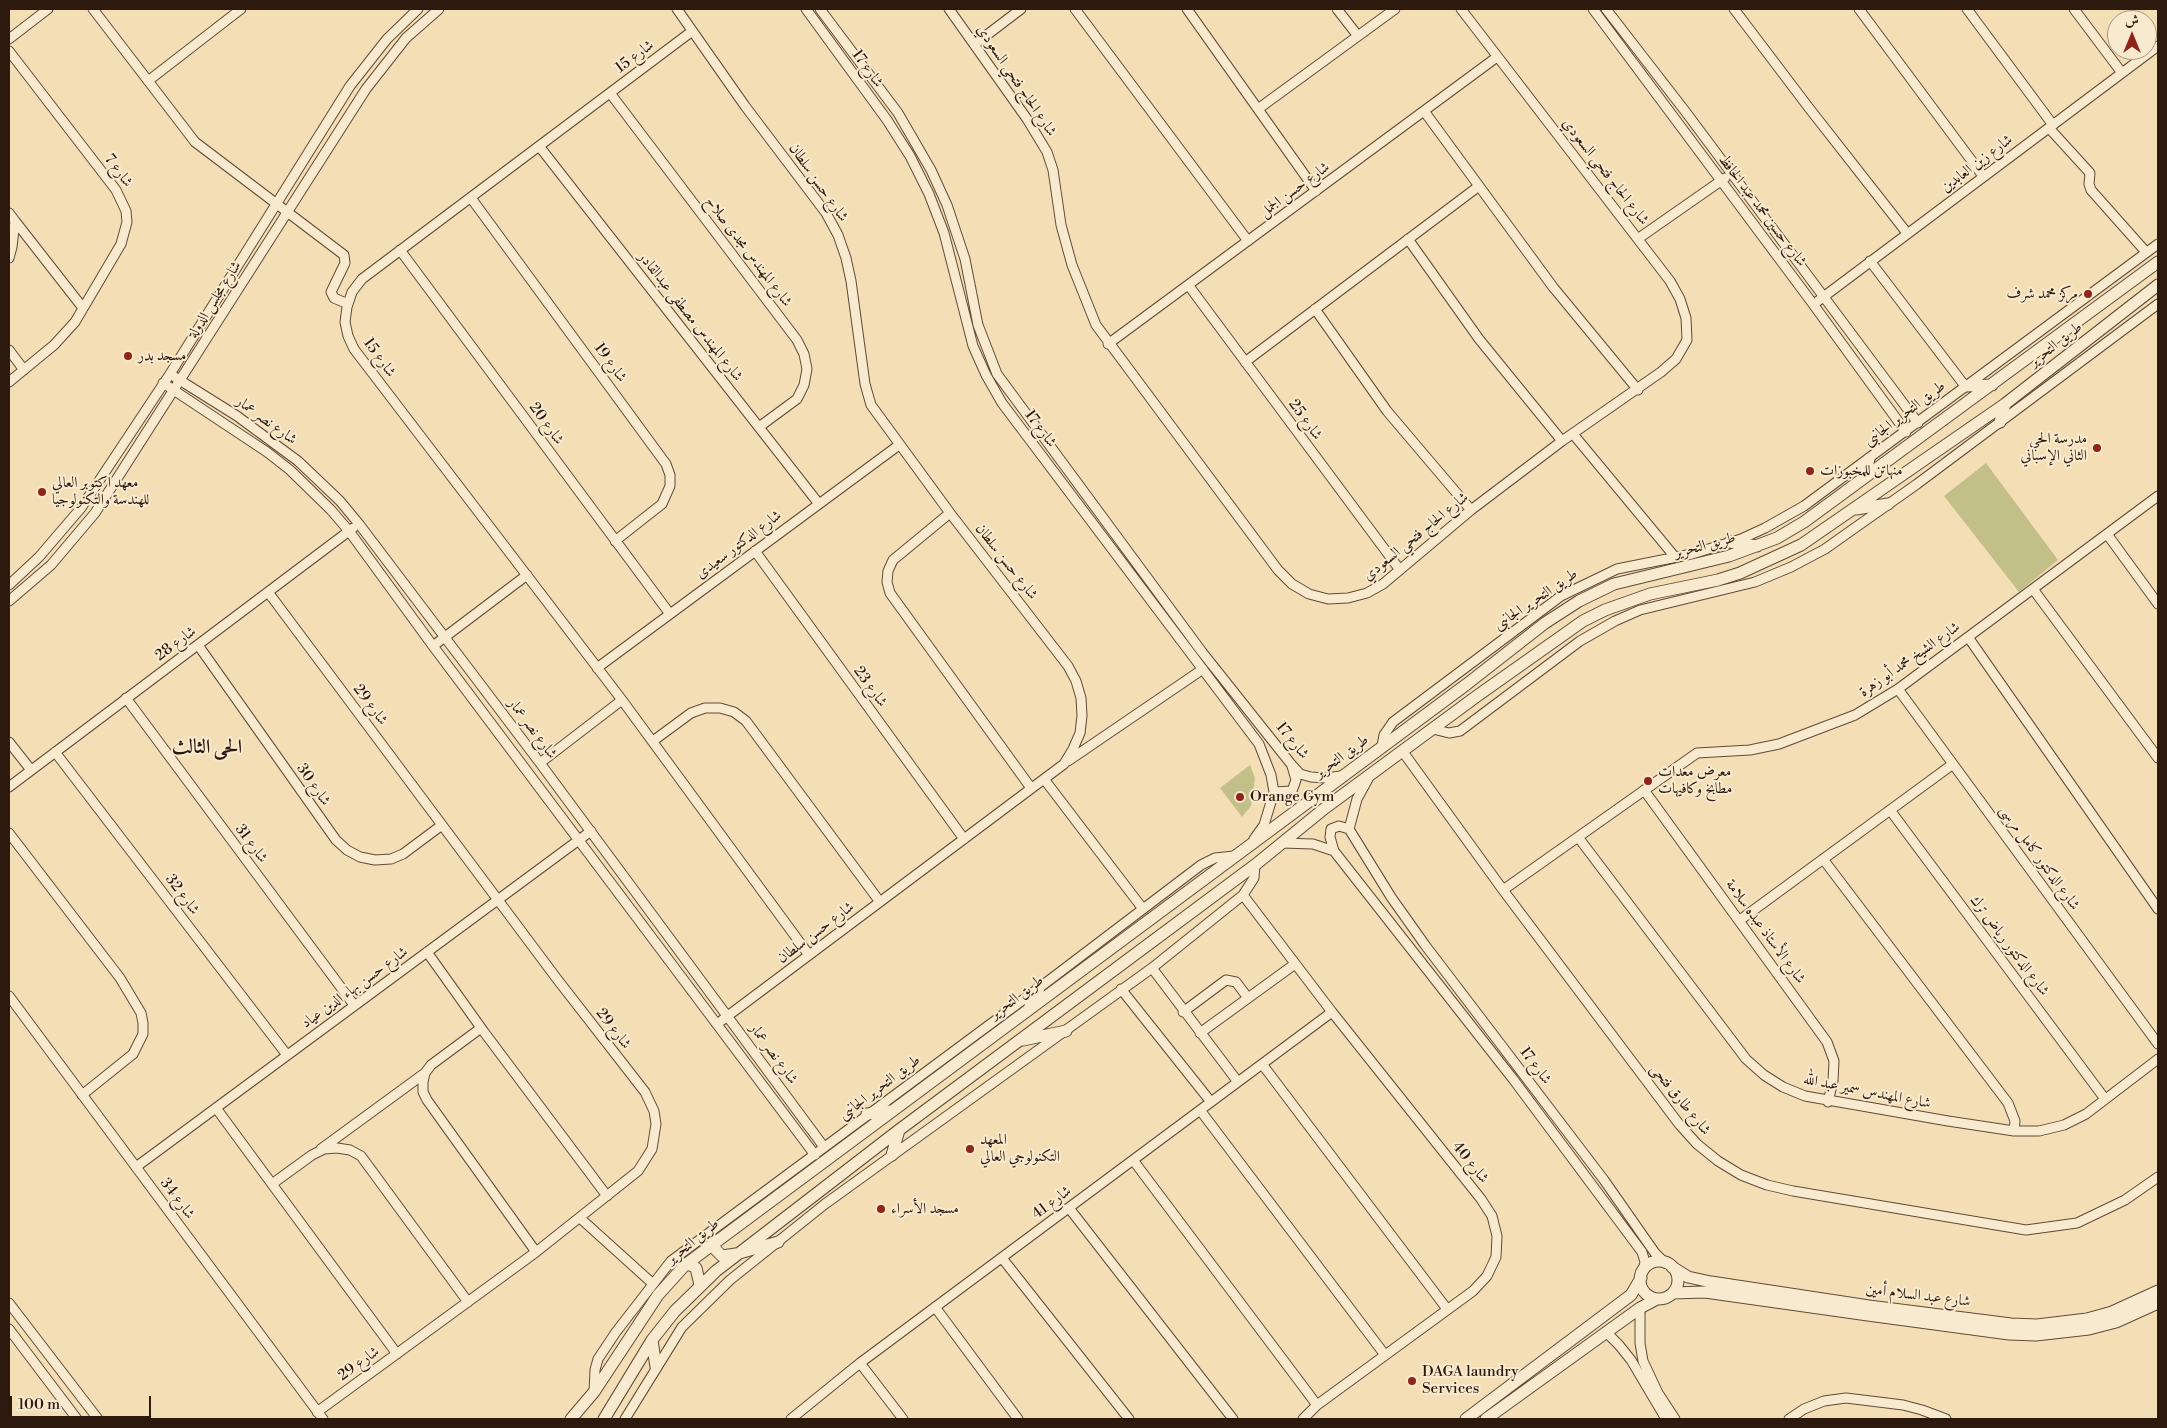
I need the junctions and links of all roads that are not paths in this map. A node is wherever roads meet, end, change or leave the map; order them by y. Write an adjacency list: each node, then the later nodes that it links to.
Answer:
1 (48, 9): 25 (street)
2 (93, 9): 31 (street)
3 (241, 9): 22 (street)
4 (418, 9): 43 (street, شارع مجلس الدولة)
5 (439, 9): 44 (street, شارع مجلس الدولة)
6 (677, 9): 23 (street, شارع حسن سلطان)
7 (806, 9): 115 (street, شارع 17)
8 (820, 9): 131 (street, شارع 17)
9 (949, 9): 26 (street, شارع الحاج فتحي السعودي)
10 (1075, 9): 50 (street)
11 (1187, 9): 33 (street)
12 (1337, 9): 24 (street)
13 (1395, 9): 24 (street)
14 (1461, 9): 29 (street, شارع الحاج فتحي السعودي)
15 (1594, 9): 39 (street, شارع حسين محمد عبد الحافظ)
16 (1606, 9): 37 (street, شارع حسين محمد عبد الحافظ)
17 (1734, 9): 47 (street)
18 (1859, 9): 38 (street)
19 (1967, 9): 35 (street)
20 (2074, 9): 30 (street)
21 (1017, 10): 26 (street)
22 (229, 12): 31 (street)
23 (691, 32): 32 (street, شارع 15); 84 (street, شارع حسن سلطان)
24 (1358, 36): 33 (street)
25 (9, 39)
26 (975, 44): 65 (street, شارع الحاج فتحي السعودي)
27 (2158, 46): 30 (street, شارع زين العابدين)
28 (9, 51): 63 (street, شارع 7)
29 (1497, 57): 34 (street, شارع حسن الجمل); 48 (street, شارع الحاج فتحي السعودي)
30 (2122, 73): 35 (street, شارع زين العابدين)
31 (148, 81): 43 (street)
32 (610, 93): 36 (street, شارع 15); 80 (street, شارع المهندس مجدى صلاح)
33 (1258, 110): 41 (street)
34 (1424, 111): 40 (street); 41 (street, شارع حسن الجمل)
35 (2051, 126): 38 (street, شارع زين العابدين); 53 (street)
36 (539, 146): 42 (street, شارع 15); 80 (street, شارع المهندس مصطفى عبدالقادر)
37 (1731, 173): 39 (street); 59 (street, شارع حسين محمد عبد الحافظ)
38 (1983, 176): 47 (street, شارع زين العابدين)
39 (1722, 180): 48 (street); 61 (street, شارع حسين محمد عبد الحافظ)
40 (1479, 186): 49 (street); 76 (street)
41 (1316, 191): 50 (street, شارع حسن الجمل)
42 (471, 198): 52 (street, شارع 15); 96 (street, شارع 19)
43 (277, 203): 44 (street); 69 (street, شارع مجلس الدولة)
44 (288, 210): 60 (street); 70 (street, شارع مجلس الدولة)
45 (9, 213): 46 (street)
46 (15, 221): 54 (street); 63 (street)
47 (1907, 233): 55 (street, شارع زين العابدين)
48 (1639, 238): 76 (street, شارع الحاج فتحي السعودي)
49 (1408, 240): 64 (street); 83 (street)
50 (1248, 241): 58 (street, شارع حسن الجمل)
51 (2158, 244): 53 (street, طريق التحرير الجانبى)
52 (400, 250): 60 (street, شارع 15); 96 (street, شارع 20)
53 (2146, 252): 74 (street, طريق التحرير الجانبى)
54 (9, 258)
55 (1870, 261): 59 (street, شارع زين العابدين); 74 (street)
56 (2158, 262): 73 (street, طريق التحرير)
57 (2158, 285): 77 (street, طريق التحرير)
58 (1189, 286): 65 (street, شارع حسن الجمل); 67 (street, شارع 25)
59 (1822, 297): 61 (street, شارع زين العابدين); 79 (street, شارع حسين محمد عبد الحافظ)
60 (348, 304): 102 (street, شارع 15)
61 (1813, 304): 81 (street, شارع حسين محمد عبد الحافظ)
62 (2158, 305): 78 (street)
63 (83, 308): 68 (street, شارع 7)
64 (1315, 309): 67 (street); 91 (street)
65 (1108, 344): 101 (street, شارع الحاج فتحي السعودي)
66 (9, 350): 68 (street)
67 (1245, 362): 101 (street, شارع 25)
68 (24, 370): 71 (street, شارع 7)
69 (170, 374): 70 (street, شارع نصر عمار); 72 (street, شارع مجلس الدولة)
70 (180, 379): 75 (street, شارع مجلس الدولة); 93 (street, شارع نصر عمار)
71 (9, 382)
72 (163, 384): 75 (street, شارع نصر عمار); 103 (street, شارع مجلس الدولة)
73 (1992, 385): 74 (street); 86 (street, طريق التحرير)
74 (1965, 386): 79 (street, طريق التحرير الجانبى)
75 (174, 390): 94 (street, شارع نصر عمار); 106 (street, شارع مجلس الدولة)
76 (1638, 390): 82 (street, شارع الحاج فتحي السعودي)
77 (2005, 404): 78 (street); 90 (street, طريق التحرير)
78 (2000, 422): 89 (street)
79 (1918, 423): 81 (street, طريق التحرير الجانبى)
80 (759, 428): 88 (street, شارع المهندس مصطفى عبدالقادر)
81 (1906, 432): 85 (street, طريق التحرير الجانبى)
82 (1573, 434): 83 (street, شارع الحاج فتحي السعودي); 100 (street)
83 (1562, 441): 91 (street, شارع الحاج فتحي السعودي)
84 (899, 445): 88 (street, شارع الدكتور سعيدى); 92 (street, شارع حسن سلطان)
85 (1869, 459): 86 (street); 97 (street, طريق التحرير الجانبى)
86 (1864, 478): 98 (street, طريق التحرير)
87 (2158, 496): 95 (street, شارع الشيخ محمد أبو زهرة)
88 (819, 504): 99 (street, شارع الدكتور سعيدى)
89 (1888, 504): 90 (street); 122 (street)
90 (1854, 509): 116 (street, طريق التحرير)
91 (1471, 510): 101 (street, شارع الحاج فتحي السعودي)
92 (950, 513): 130 (street, شارع حسن سلطان); 138 (street)
93 (359, 524): 94 (street, شارع 28); 110 (street, شارع نصر عمار)
94 (350, 531): 105 (street, شارع 28); 112 (street, شارع نصر عمار)
95 (2107, 534): 104 (street, شارع الشيخ محمد أبو زهرة); 107 (street)
96 (616, 541): 108 (street, شارع 20)
97 (1730, 542): 98 (street); 100 (street, طريق التحرير الجانبى)
98 (1759, 547): 113 (street, طريق التحرير)
99 (755, 551): 108 (street, شارع الدكتور سعيدى); 147 (street, شارع 23)
100 (1675, 557): 125 (street, طريق التحرير الجانبى)
101 (1400, 570)
102 (527, 575): 110 (street); 114 (street, شارع 15)
103 (9, 585)
104 (2033, 589): 109 (street, شارع الشيخ محمد أبو زهرة); 128 (street)
105 (268, 592): 111 (street, شارع 28); 142 (street, شارع 29)
106 (9, 601)
107 (2158, 604)
108 (670, 614): 114 (street, شارع الدكتور سعيدى)
109 (1968, 636): 118 (street, شارع الشيخ محمد أبو زهرة); 158 (street)
110 (445, 637): 112 (street); 129 (street, شارع نصر عمار)
111 (198, 645): 120 (street, شارع 28); 142 (street, شارع 30)
112 (433, 646): 148 (street, شارع نصر عمار)
113 (1494, 663): 116 (street); 117 (street, طريق التحرير)
114 (597, 668): 121 (street, شارع 15)
115 (1204, 669): 130 (street); 140 (street, شارع 17)
116 (1502, 678): 119 (street, طريق التحرير)
117 (1466, 684): 119 (street); 125 (street, طريق التحرير)
118 (1898, 688): 132 (street, شارع الدكتور كامل مرسى); 139 (street, شارع الشيخ محمد أبو زهرة)
119 (1478, 696): 122 (street, طريق التحرير)
120 (126, 698): 126 (street, شارع 28); 172 (street, شارع 31)
121 (622, 700): 124 (street, شارع 15); 129 (street)
122 (1433, 729): 127 (street, طريق التحرير)
123 (9, 742): 133 (street)
124 (653, 742): 157 (street); 165 (street, شارع 15)
125 (1382, 746): 134 (street, طريق التحرير)
126 (55, 752): 133 (street, شارع 28); 183 (street, شارع 32)
127 (1402, 752): 136 (street, طريق التحرير); 154 (street, شارع طارق فتحى)
128 (2158, 758)
129 (540, 763): 144 (street, شارع نصر عمار)
130 (1064, 764): 135 (street, شارع حسن سلطان)
131 (1291, 764): 134 (street, شارع 17); 140 (street)
132 (1953, 764): 141 (street); 182 (street, شارع الدكتور كامل مرسى)
133 (31, 770): 137 (street, شارع 28)
134 (1341, 776): 149 (street, طريق التحرير)
135 (1044, 779): 138 (street, شارع حسن سلطان); 159 (street)
136 (1368, 779): 143 (street); 150 (street, طريق التحرير)
137 (9, 787)
138 (1031, 788): 147 (street, شارع حسن سلطان)
139 (1644, 790): 146 (street, شارع الشيخ محمد أبو زهرة); 160 (street, شارع الأستاذ عبده سلامة)
140 (1274, 792): 149 (street)
141 (1890, 810): 152 (street); 189 (street, شارع الدكتور رياض ترك)
142 (442, 825): 156 (street, شارع 29)
143 (1349, 829): 151 (street); 216 (street, شارع 17)
144 (590, 831): 148 (street, شارع حسن بهاء الدين عياد); 176 (street, شارع نصر عمار)
145 (9, 833): 188 (street)
146 (1578, 837): 154 (street, شارع الشيخ محمد أبو زهرة); 191 (street, شارع المهندس سمير عبد الله)
147 (964, 839): 157 (street, شارع حسن سلطان)
148 (578, 840): 156 (street, شارع حسن بهاء الدين عياد); 177 (street, شارع نصر عمار)
149 (1252, 842): 159 (street, طريق التحرير)
150 (1282, 843): 151 (street); 153 (street, طريق التحرير)
151 (1334, 851): 217 (street, شارع 17)
152 (1823, 859): 160 (street); 197 (street)
153 (1255, 865): 155 (street); 161 (street, طريق التحرير)
154 (1503, 890): 204 (street, شارع طارق فتحى)
155 (1243, 895): 166 (street, شارع 40); 167 (street)
156 (498, 900): 163 (street, شارع حسن بهاء الدين عياد); 207 (street, شارع 29)
157 (880, 902): 165 (street, شارع حسن سلطان)
158 (2158, 909)
159 (1146, 914): 161 (street); 162 (street, طريق التحرير); 168 (street, طريق التحرير الجانبى)
160 (1740, 920): 191 (street, شارع الأستاذ عبده سلامة)
161 (1165, 931): 164 (street, طريق التحرير)
162 (1121, 940): 164 (street); 173 (street, طريق التحرير)
163 (427, 952): 172 (street, شارع حسن بهاء الدين عياد); 178 (street)
164 (1137, 952): 181 (street, طريق التحرير)
165 (809, 955): 176 (street, شارع حسن سلطان)
166 (1295, 964): 171 (street); 175 (street, شارع 40)
167 (1152, 968): 169 (street); 174 (street)
168 (1039, 988): 173 (street); 195 (street, طريق التحرير الجانبى)
169 (1121, 989): 179 (street); 190 (street)
170 (9, 996): 188 (street, شارع 34)
171 (1248, 998): 174 (street); 180 (street)
172 (354, 1006): 183 (street, شارع حسن بهاء الدين عياد)
173 (1029, 1008): 194 (street, طريق التحرير)
174 (1183, 1012): 180 (street)
175 (1332, 1012): 185 (street, شارع 41); 228 (street, شارع 40)
176 (728, 1016): 177 (street, شارع حسن سلطان); 198 (street, شارع نصر عمار)
177 (717, 1024): 200 (street, شارع نصر عمار)
178 (481, 1028): 186 (street); 207 (street)
179 (1066, 1031): 181 (street); 201 (street)
180 (1200, 1033): 187 (street)
181 (1018, 1041): 196 (street, طريق التحرير)
182 (2158, 1044)
183 (287, 1055): 192 (street, شارع حسن بهاء الدين عياد)
184 (2158, 1059): 189 (street, شارع المهندس سمير عبد الله)
185 (1262, 1064): 187 (street, شارع 41); 228 (street)
186 (425, 1073): 199 (street); 212 (street)
187 (1238, 1082): 190 (street, شارع 41)
188 (82, 1095): 203 (street, شارع 34)
189 (2105, 1099): 197 (street, شارع المهندس سمير عبد الله)
190 (1211, 1102): 193 (street, شارع 41)
191 (1828, 1102): 197 (street, شارع المهندس سمير عبد الله)
192 (216, 1108): 203 (street, شارع حسن بهاء الدين عياد); 205 (street)
193 (1200, 1110): 202 (street, شارع 41); 234 (street)
194 (891, 1111): 195 (street); 206 (street, طريق التحرير)
195 (867, 1114): 198 (street, طريق التحرير الجانبى)
196 (899, 1130): 201 (street); 213 (street, طريق التحرير)
197 (2014, 1131)
198 (824, 1147): 200 (street, طريق التحرير الجانبى)
199 (312, 1155): 205 (street); 223 (street)
200 (814, 1155): 206 (street, طريق التحرير الجانبى)
201 (892, 1155): 211 (street)
202 (1133, 1160): 208 (street, شارع 41); 239 (street)
203 (136, 1167): 240 (street, شارع 34)
204 (2158, 1178)
205 (272, 1184): 233 (street)
206 (769, 1194): 210 (street, طريق التحرير); 218 (street, طريق التحرير الجانبى)
207 (607, 1196): 209 (street, شارع 29)
208 (1069, 1208): 214 (street, شارع 41); 251 (street)
209 (580, 1218): 212 (street, شارع 29); 218 (street)
210 (718, 1240): 213 (street); 215 (street, طريق التحرير)
211 (778, 1242): 213 (street); 236 (street)
212 (536, 1252): 223 (street, شارع 29)
213 (736, 1254): 219 (street, طريق التحرير)
214 (1002, 1258): 226 (street, شارع 41); 250 (street)
215 (685, 1265): 219 (street); 237 (street, طريق التحرير)
216 (1669, 1265): 217 (street); 221 (street); 229 (street, شارع عبد السلام أمين)
217 (1642, 1275): 222 (street); 241 (street)
218 (652, 1283): 237 (street, طريق التحرير الجانبى)
219 (700, 1285): 232 (street, طريق التحرير)
220 (2158, 1291): 229 (street, شارع عبد السلام أمين)
221 (1673, 1293): 222 (street); 229 (street, شارع عبد السلام أمين)
222 (1657, 1299): 227 (street)
223 (468, 1302): 233 (street, شارع 29)
224 (9, 1303): 243 (street)
225 (2158, 1303): 229 (street, شارع عبد السلام أمين)
226 (935, 1307): 235 (street, شارع 41); 249 (street)
227 (1640, 1308): 231 (street); 238 (street)
228 (1447, 1309): 234 (street, شارع 40)
229 (1869, 1310)
230 (9, 1330): 242 (street)
231 (1606, 1332): 238 (street); 241 (street)
232 (652, 1340): 236 (street); 245 (street, طريق التحرير)
233 (397, 1354): 240 (street, شارع 29)
234 (1385, 1355): 239 (street, شارع 40)
235 (860, 1363): 247 (street, شارع 41); 248 (street)
236 (656, 1367): 246 (street)
237 (594, 1392): 244 (street, طريق التحرير)
238 (1655, 1395): 254 (street); 255 (street)
239 (1317, 1405): 252 (street, شارع 40)
240 (320, 1416)
241 (1483, 1416): 253 (street)
242 (77, 1419)
243 (98, 1419)
244 (571, 1419)
245 (604, 1419)
246 (625, 1419)
247 (791, 1419)
248 (903, 1419)
249 (1018, 1419)
250 (1129, 1419)
251 (1233, 1419)
252 (1303, 1419)
253 (1466, 1419)
254 (1666, 1419)
255 (1675, 1419)
256 (1789, 1419): 257 (street)
257 (1946, 1419)

